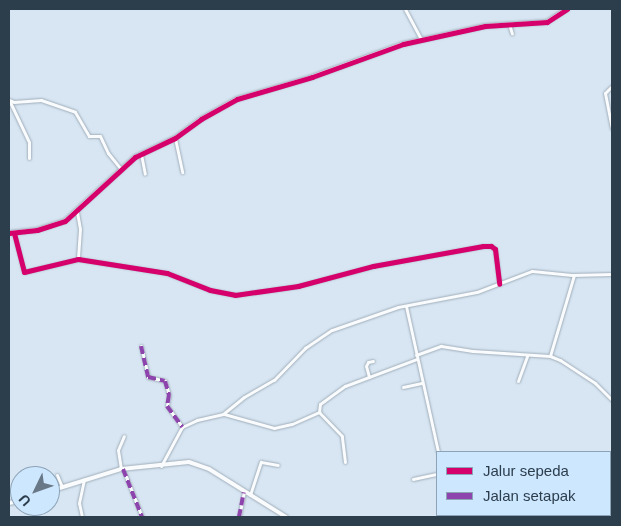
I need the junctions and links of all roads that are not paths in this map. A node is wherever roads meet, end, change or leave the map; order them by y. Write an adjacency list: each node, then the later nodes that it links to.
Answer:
1 (405, 9): 5 (street)
2 (567, 9): 3 (street)
3 (509, 24): 4 (street); 5 (street)
4 (512, 34)
5 (421, 39): 9 (street)
6 (612, 86): 8 (street)
7 (9, 100): 11 (street); 12 (street)
8 (612, 128)
9 (176, 138): 10 (street); 13 (street)
10 (140, 153): 12 (street); 14 (street)
11 (29, 158)
12 (121, 169): 15 (street)
13 (182, 172)
14 (145, 174)
15 (77, 212): 16 (street); 17 (street)
16 (11, 233): 17 (street)
17 (78, 259): 20 (street)
18 (612, 274): 19 (street)
19 (574, 275): 20 (street); 24 (street)
20 (498, 284): 21 (street)
21 (406, 306): 25 (street); 33 (street)
22 (140, 346): 34 (street)
23 (527, 355): 24 (street); 25 (street); 28 (street)
24 (550, 356): 31 (street)
25 (416, 357): 27 (street); 29 (street)
26 (373, 360): 27 (street)
27 (369, 377): 32 (street)
28 (518, 381)
29 (422, 383): 30 (street); 36 (street)
30 (403, 387)
31 (612, 400)
32 (319, 412): 33 (street); 37 (street)
33 (223, 414): 34 (street)
34 (182, 427): 39 (street)
35 (124, 436): 40 (street)
36 (438, 451)
37 (345, 462)
38 (278, 465): 47 (street)
39 (161, 466): 40 (street); 46 (street)
40 (122, 469): 43 (street); 49 (street)
41 (436, 474): 42 (street)
42 (413, 479)
43 (84, 480): 45 (street); 48 (street)
44 (60, 482): 45 (street)
45 (62, 487)
46 (244, 492): 47 (street); 50 (street)
47 (250, 495): 51 (street)
48 (82, 517)
49 (142, 517)
50 (238, 517)
51 (286, 517)

